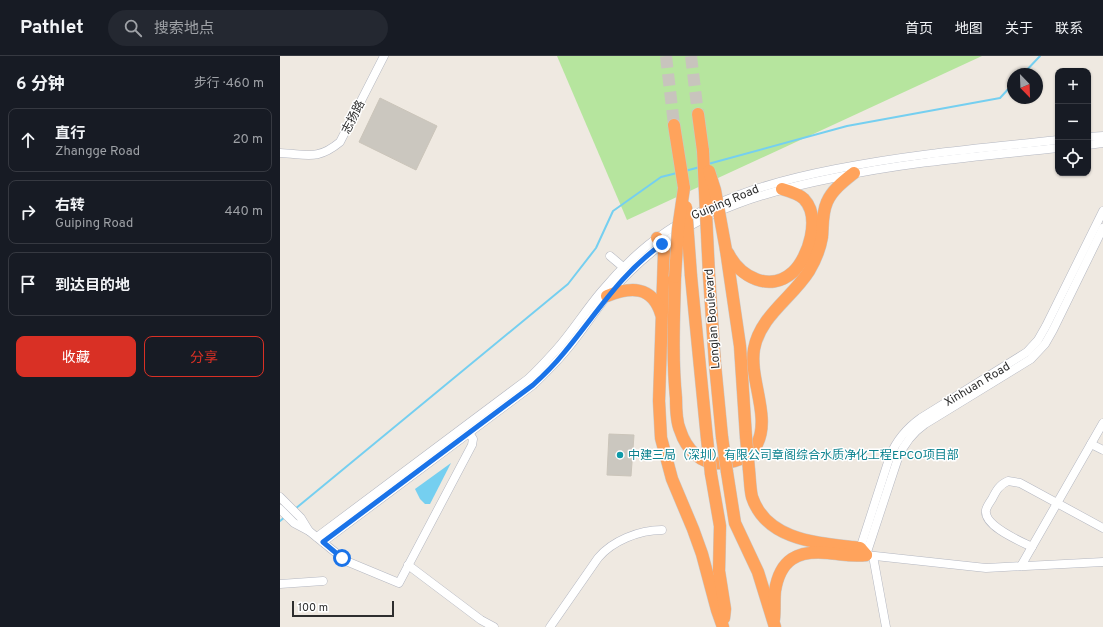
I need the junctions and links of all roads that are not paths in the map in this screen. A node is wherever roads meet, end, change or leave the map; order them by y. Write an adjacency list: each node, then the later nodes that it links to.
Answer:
1 (384, 56): 11 (street, 志扬路)
2 (698, 114): 10 (highway, Longlan Boulevard)
3 (674, 124): 13 (highway, Longlan Boulevard)
4 (1103, 136): 5 (street)
5 (1091, 137)
6 (1055, 140): 17 (street, Guiping Road)
7 (1103, 143): 8 (street)
8 (1091, 145)
9 (1055, 148): 12 (street, Guiping Road)
10 (703, 151): 18 (highway, bridge); 42 (highway, Longlan Boulevard, bridge)
11 (280, 153)
12 (854, 174): 13 (highway, bridge); 14 (street, Guiping Road)
13 (684, 188): 41 (highway, Longlan Boulevard, bridge)
14 (782, 189): 17 (street, Guiping Road); 18 (highway)
15 (1103, 211): 35 (street, Xinhuan Road)
16 (1103, 228): 35 (street, Xinhuan Road)
17 (660, 241): 20 (street, Guiping Road); 21 (street, Guiping Road); 22 (highway)
18 (726, 250): 35 (highway, bridge)
19 (610, 256): 20 (street)
20 (623, 267): 33 (street, Guiping Road)
21 (607, 296): 22 (highway); 24 (street, Guiping Road)
22 (662, 316): 41 (highway)
23 (1103, 422): 25 (street)
24 (469, 433): 33 (street, Guiping Road); 37 (street)
25 (1091, 444): 26 (street); 28 (street)
26 (1103, 450)
27 (282, 499): 30 (street)
28 (1057, 503): 31 (street); 34 (street); 34 (street)
29 (280, 509): 30 (street)
30 (298, 521): 33 (street)
31 (1103, 528)
32 (662, 530): 45 (street)
33 (320, 540): 37 (street)
34 (1032, 547): 38 (street)
35 (864, 554): 38 (street); 42 (highway); 47 (street)
36 (1103, 562): 38 (street)
37 (408, 566): 43 (street)
38 (1021, 566)
39 (323, 580): 40 (street)
40 (280, 584)
41 (722, 614): 46 (highway)
42 (773, 621)
43 (480, 624): 44 (street)
44 (494, 627)
45 (550, 627)
46 (724, 627)
47 (886, 627)

